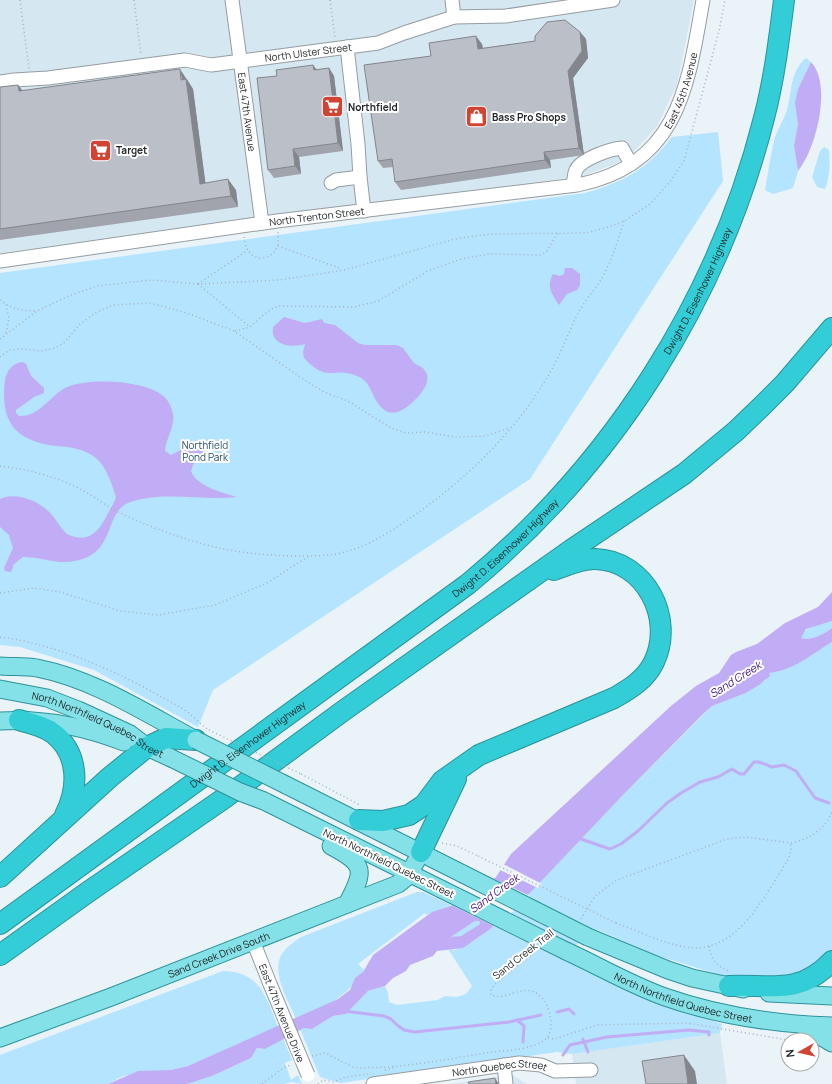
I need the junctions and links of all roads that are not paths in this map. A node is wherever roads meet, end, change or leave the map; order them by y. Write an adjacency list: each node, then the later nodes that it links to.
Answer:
1 (232, 0): 8 (street, East 47th Avenue)
2 (452, 0): 6 (street)
3 (613, 0): 6 (street, North Ulster Street)
4 (703, 0): 10 (street, East 45th Avenue)
5 (784, 0): 34 (highway, Dwight D. Eisenhower Highway)
6 (454, 17): 7 (street, North Ulster Street)
7 (342, 48): 8 (street, North Ulster Street); 11 (street)
8 (241, 61): 9 (street, North Ulster Street); 15 (street, East 47th Avenue)
9 (0, 82)
10 (631, 164): 13 (street, North Trenton Street); 13 (street)
11 (360, 177): 12 (street); 14 (street)
12 (331, 183)
13 (573, 186): 14 (street, North Trenton Street)
14 (364, 211): 15 (street, North Trenton Street)
15 (262, 223): 16 (street, North Trenton Street)
16 (0, 261)
17 (832, 328): 18 (highway)
18 (533, 577): 26 (highway); 36 (highway)
19 (0, 655): 21 (main road)
20 (0, 666): 21 (main road, North Northfield Quebec Street)
21 (36, 668): 24 (main road, North Northfield Quebec Street)
22 (0, 689): 25 (main road, North Northfield Quebec Street)
23 (10, 721): 25 (main road); 29 (highway)
24 (202, 735): 25 (highway); 28 (main road, North Northfield Quebec Street, bridge)
25 (147, 747): 27 (main road, North Northfield Quebec Street, bridge); 29 (highway)
26 (464, 765): 28 (highway); 30 (highway)
27 (261, 804): 31 (main road, North Northfield Quebec Street); 33 (main road)
28 (360, 813): 30 (main road, North Northfield Quebec Street)
29 (62, 820): 32 (highway)
30 (429, 847): 31 (main road, Sand Creek Drive South); 38 (main road, North Northfield Quebec Street, bridge)
31 (410, 873): 33 (main road, Sand Creek Drive South); 40 (main road, North Northfield Quebec Street, bridge)
32 (0, 877)
33 (347, 904): 35 (main road, Sand Creek Drive South)
34 (0, 924)
35 (253, 941): 42 (main road, Sand Creek Drive South); 46 (street, East 47th Avenue Drive, bridge)
36 (0, 955)
37 (832, 961): 38 (highway)
38 (732, 979): 39 (main road, North Northfield Quebec Street)
39 (832, 996)
40 (801, 1025): 41 (main road, North Northfield Quebec Street); 43 (main road)
41 (832, 1026)
42 (0, 1038)
43 (832, 1043)
44 (504, 1065): 45 (street, North Quebec Street); 48 (street, North Quebec Street); 49 (street)
45 (591, 1070)
46 (310, 1079)
47 (372, 1079): 48 (street, North Quebec Street)
48 (429, 1080)
49 (506, 1084)

